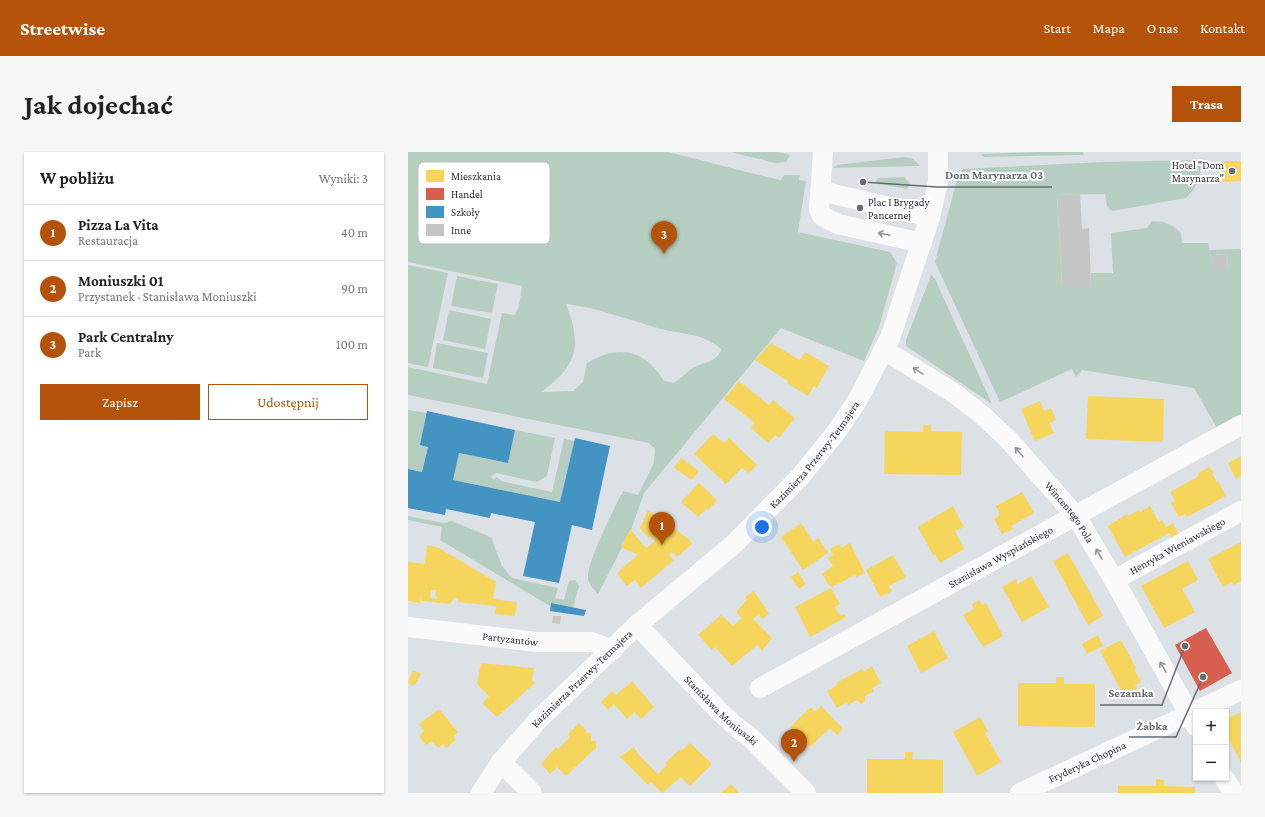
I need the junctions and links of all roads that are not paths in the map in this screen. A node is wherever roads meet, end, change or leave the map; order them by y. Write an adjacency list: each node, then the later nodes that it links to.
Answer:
1 (823, 152): 3 (street)
2 (938, 152): 4 (street, Kazimierza Przerwy-Tetmajera)
3 (821, 190): 4 (street); 5 (street, one-way to 3)
4 (930, 216): 5 (street, Kazimierza Przerwy-Tetmajera)
5 (922, 243): 6 (street, Kazimierza Przerwy-Tetmajera)
6 (884, 350): 9 (street, Wincentego Pola, one-way to 6); 11 (street, Kazimierza Przerwy-Tetmajera)
7 (1241, 425): 9 (street, Stanisława Wyspiańskiego)
8 (1241, 511): 10 (street, Henryka Wieniawskiego)
9 (1076, 516): 10 (street, Wincentego Pola, one-way to 9); 14 (street, Stanisława Wyspiańskiego)
10 (1114, 580): 17 (street, Wincentego Pola, one-way to 10)
11 (638, 625): 13 (street, Kazimierza Przerwy-Tetmajera); 22 (street, Stanisława Moniuszki)
12 (408, 627): 13 (street, Partyzantów)
13 (613, 650): 18 (street, Kazimierza Przerwy-Tetmajera)
14 (760, 688)
15 (1241, 690): 16 (street, Fryderyka Chopina)
16 (1211, 709)
17 (1193, 720): 23 (street, Fryderyka Chopina)
18 (501, 762): 20 (street, Kazimierza Przerwy-Tetmajera); 21 (street)
19 (1226, 781): 24 (street)
20 (481, 793)
21 (532, 793)
22 (806, 793)
23 (1020, 793)
24 (1234, 793)

